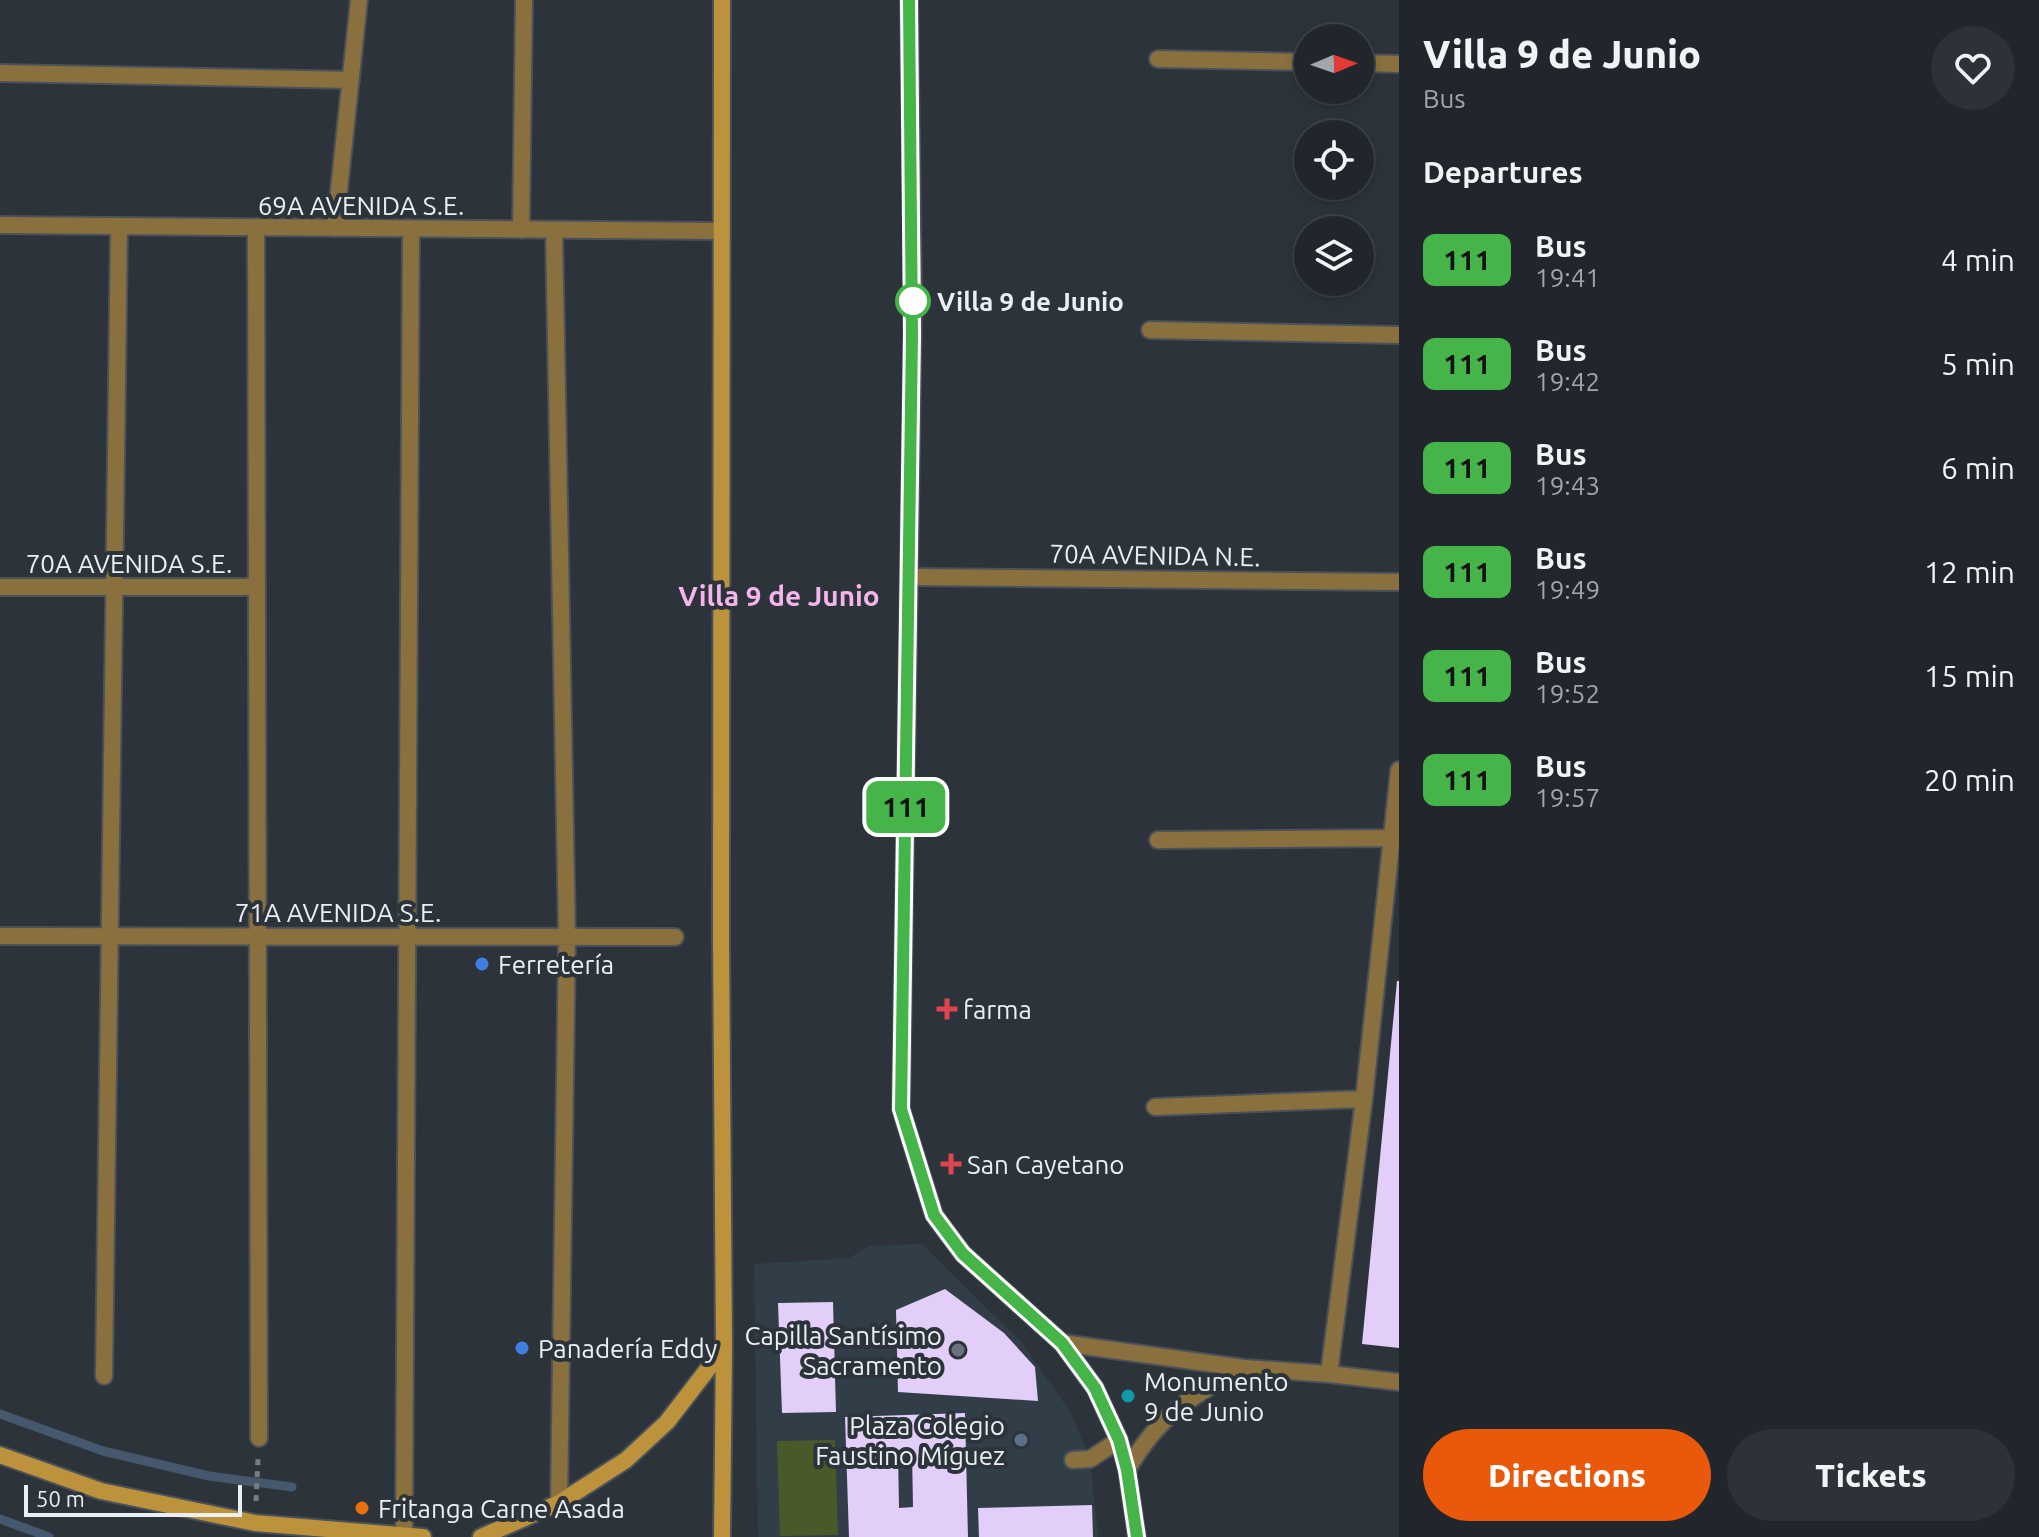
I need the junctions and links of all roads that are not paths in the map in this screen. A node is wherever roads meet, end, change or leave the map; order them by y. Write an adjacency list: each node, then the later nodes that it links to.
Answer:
1 (359, 0): 10 (street)
2 (524, 0): 16 (street)
3 (722, 0): 18 (street)
4 (909, 0): 21 (street)
5 (1158, 59): 6 (street)
6 (1294, 62)
7 (1374, 63): 8 (street)
8 (1399, 64)
9 (0, 73): 10 (street)
10 (351, 80): 14 (street)
11 (0, 225): 12 (street, 69A AVENIDA S.E.)
12 (119, 227): 13 (street, 69A AVENIDA S.E.); 24 (street)
13 (256, 228): 14 (street, 69A AVENIDA S.E.); 25 (street)
14 (335, 228): 15 (street, 69A AVENIDA S.E.)
15 (411, 229): 16 (street, 69A AVENIDA S.E.); 32 (street)
16 (521, 230): 17 (street, 69A AVENIDA S.E.)
17 (554, 230): 18 (street, 69A AVENIDA S.E.); 33 (street)
18 (722, 231): 38 (street)
19 (1150, 330): 20 (street)
20 (1399, 335)
21 (910, 577): 22 (street, 70A AVENIDA N.E.); 37 (street)
22 (1399, 582)
23 (0, 587): 24 (street, 70A AVENIDA S.E.)
24 (115, 587): 25 (street, 70A AVENIDA S.E.); 29 (street)
25 (257, 587): 30 (street)
26 (1399, 770): 27 (street)
27 (1391, 838): 28 (street); 35 (street)
28 (1158, 840)
29 (110, 935): 30 (street, 71A AVENIDA S.E.); 31 (street, 71A AVENIDA S.E.); 41 (street)
30 (258, 935): 32 (street, 71A AVENIDA S.E.); 43 (street)
31 (0, 936)
32 (408, 936): 33 (street, 71A AVENIDA S.E.); 49 (street)
33 (567, 937): 34 (street, 71A AVENIDA S.E.); 48 (street)
34 (675, 937)
35 (1364, 1099): 36 (street); 40 (street)
36 (1155, 1107)
37 (1062, 1343): 39 (street); 44 (street)
38 (724, 1348): 48 (street); 52 (street)
39 (1244, 1368): 40 (street); 47 (street)
40 (1329, 1374): 42 (street)
41 (104, 1376)
42 (1399, 1382)
43 (259, 1438)
44 (1119, 1440): 46 (street); 47 (street)
45 (0, 1455): 49 (street)
46 (1073, 1460)
47 (1127, 1470): 53 (street)
48 (559, 1503): 51 (street)
49 (404, 1536): 50 (street)
50 (423, 1537)
51 (481, 1537)
52 (722, 1537)
53 (1137, 1537)

